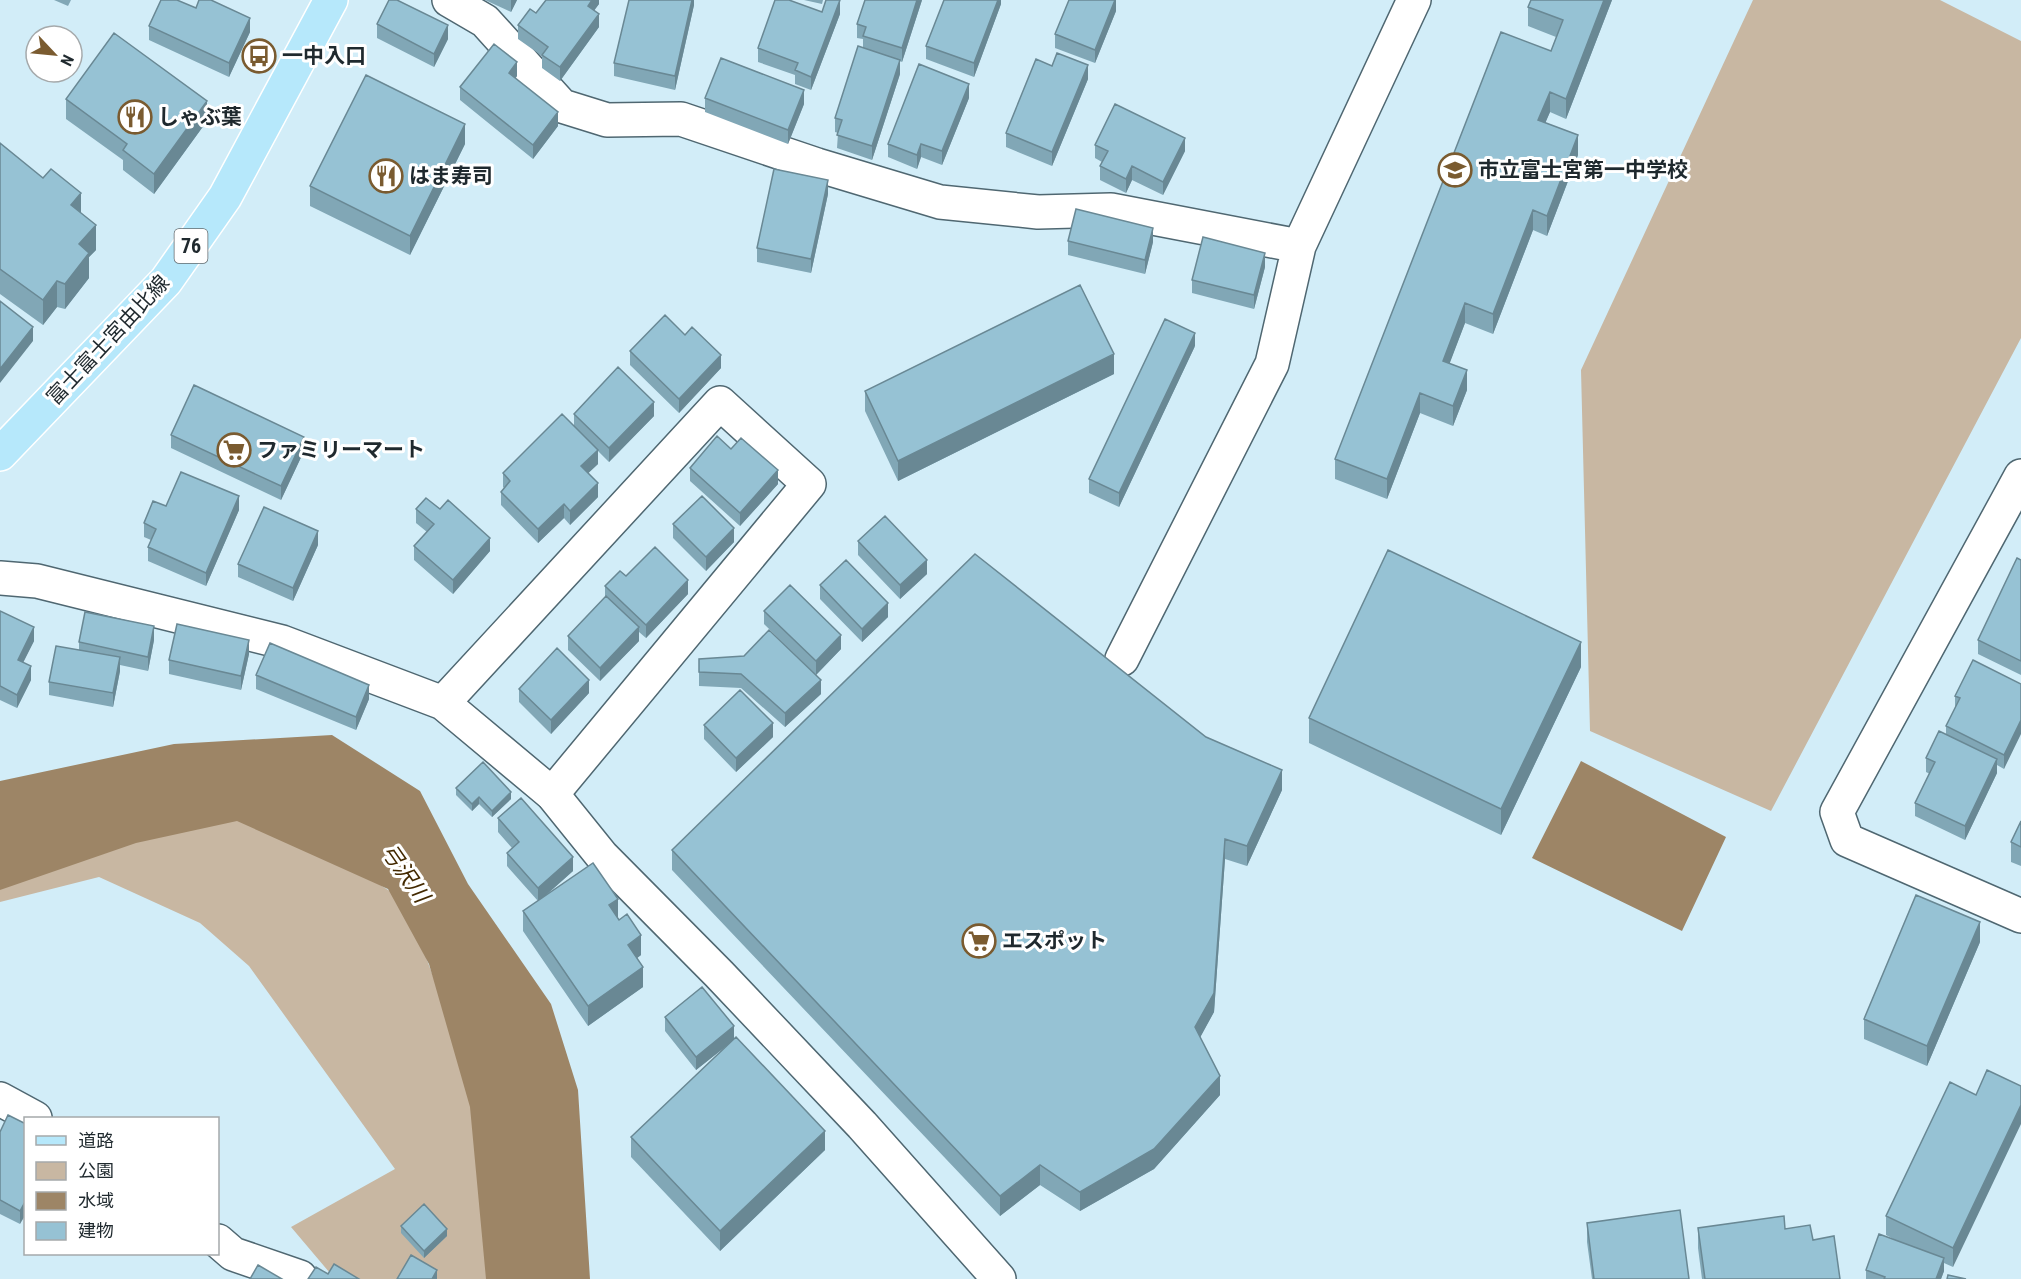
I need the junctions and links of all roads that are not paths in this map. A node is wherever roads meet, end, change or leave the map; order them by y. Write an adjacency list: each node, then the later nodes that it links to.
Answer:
1 (331, 0): 5 (main road, 富士富士宮由比線 / 76)
2 (449, 0): 4 (street)
3 (1414, 0): 4 (street)
4 (1299, 246): 8 (street)
5 (0, 454)
6 (2016, 497): 11 (street)
7 (0, 578): 9 (street)
8 (1122, 659)
9 (443, 702): 10 (street); 10 (street)
10 (552, 794): 16 (street)
11 (2021, 916)
12 (0, 1099): 13 (street)
13 (32, 1117)
14 (219, 1241): 15 (street)
15 (300, 1277)
16 (999, 1279)

